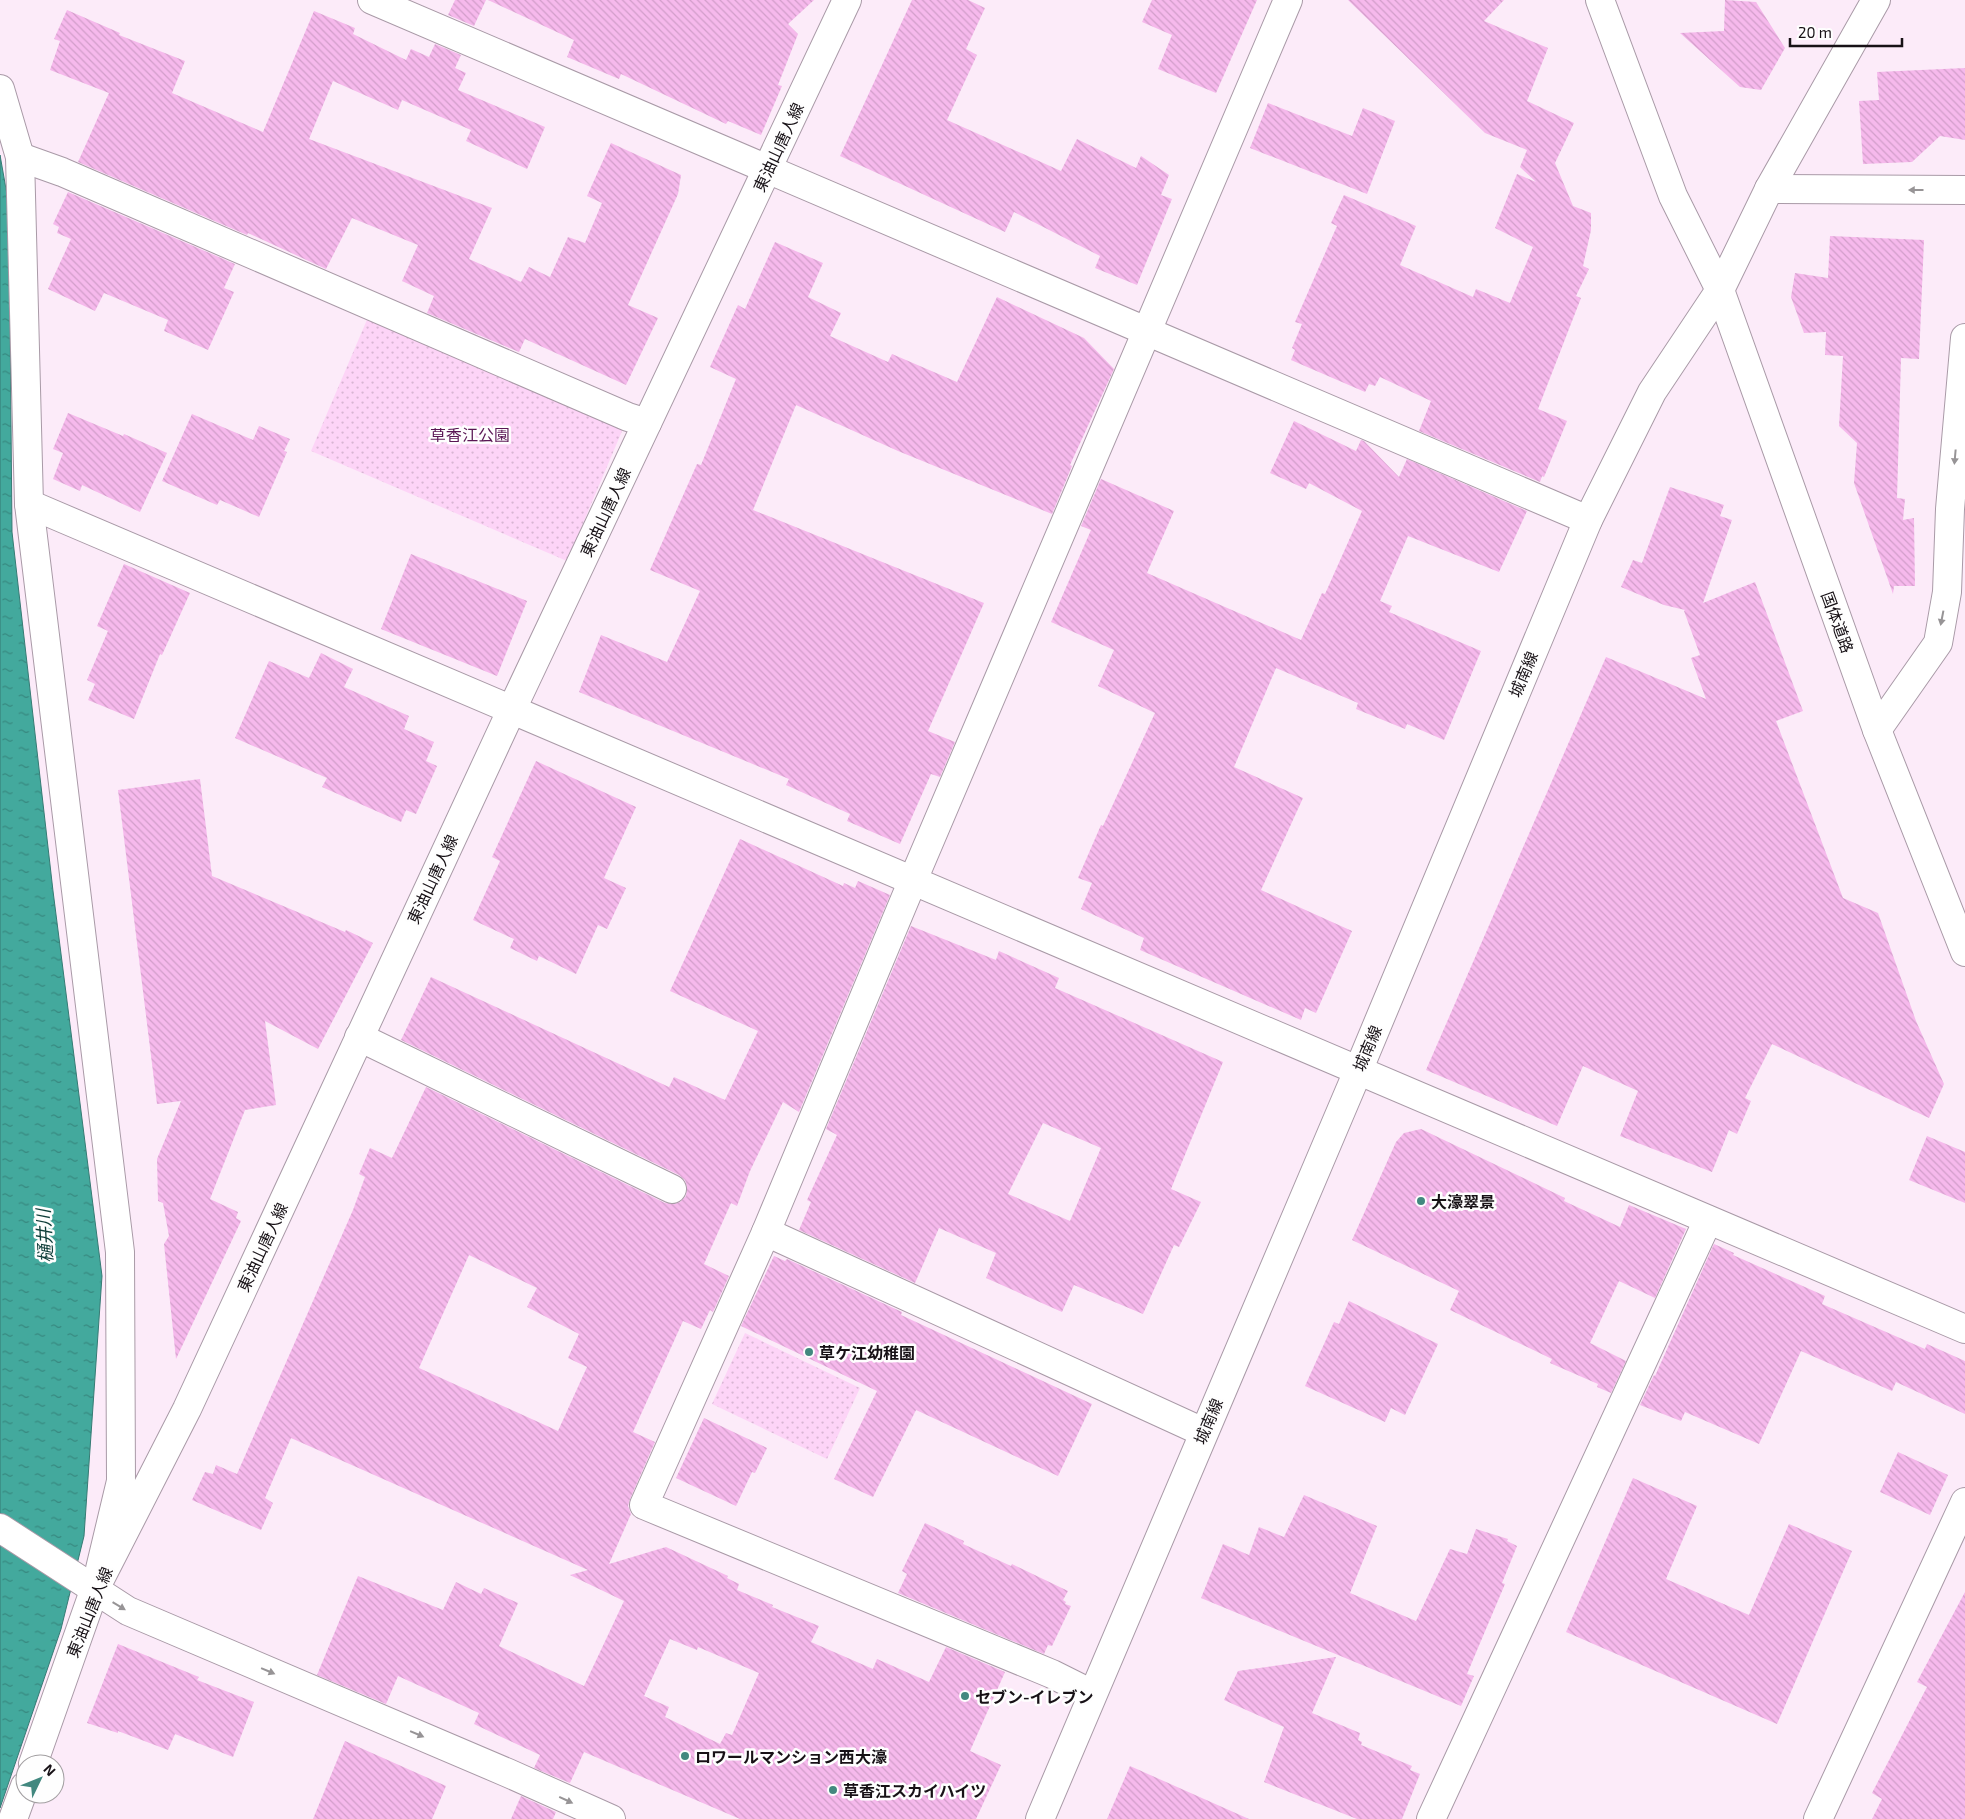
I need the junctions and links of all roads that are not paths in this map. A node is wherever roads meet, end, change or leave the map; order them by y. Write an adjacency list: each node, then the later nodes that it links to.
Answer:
1 (372, 0): 8 (street)
2 (847, 0): 8 (street, 東油山唐人線)
3 (1288, 0): 12 (street)
4 (1600, 0): 11 (street, 国体道路)
5 (1876, 0): 9 (street, 城南線)
6 (0, 89): 7 (street)
7 (20, 157): 14 (street); 15 (street)
8 (768, 168): 12 (street); 14 (street, 東油山唐人線)
9 (1769, 189): 10 (street, one-way to 9); 11 (street, 城南線)
10 (1965, 190)
11 (1720, 290): 16 (street, 城南線); 18 (street, 国体道路)
12 (1148, 330): 16 (street); 19 (street)
13 (1965, 338): 18 (street, one-way to 18)
14 (647, 423): 17 (street, 東油山唐人線)
15 (29, 504): 17 (street); 31 (street)
16 (1588, 520): 22 (street, 城南線)
17 (512, 709): 19 (street); 21 (street, 東油山唐人線)
18 (1877, 730): 20 (street, 国体道路)
19 (913, 880): 22 (street); 25 (street)
20 (1965, 952)
21 (359, 1037): 23 (street); 31 (street, 東油山唐人線)
22 (1358, 1071): 24 (street); 27 (street, 城南線)
23 (672, 1189)
24 (1708, 1220): 26 (street); 38 (street)
25 (766, 1232): 27 (street); 32 (street)
26 (1965, 1329)
27 (1203, 1432): 32 (street, 城南線)
28 (1965, 1502): 30 (street)
29 (0, 1528): 31 (street)
30 (1954, 1557): 39 (street)
31 (86, 1586): 33 (street, 東油山唐人線); 36 (street, one-way to 36)
32 (1092, 1694): 37 (street, 城南線)
33 (36, 1754)
34 (18, 1804): 35 (street)
35 (13, 1819)
36 (609, 1819)
37 (1040, 1819)
38 (1431, 1819)
39 (1818, 1819)

